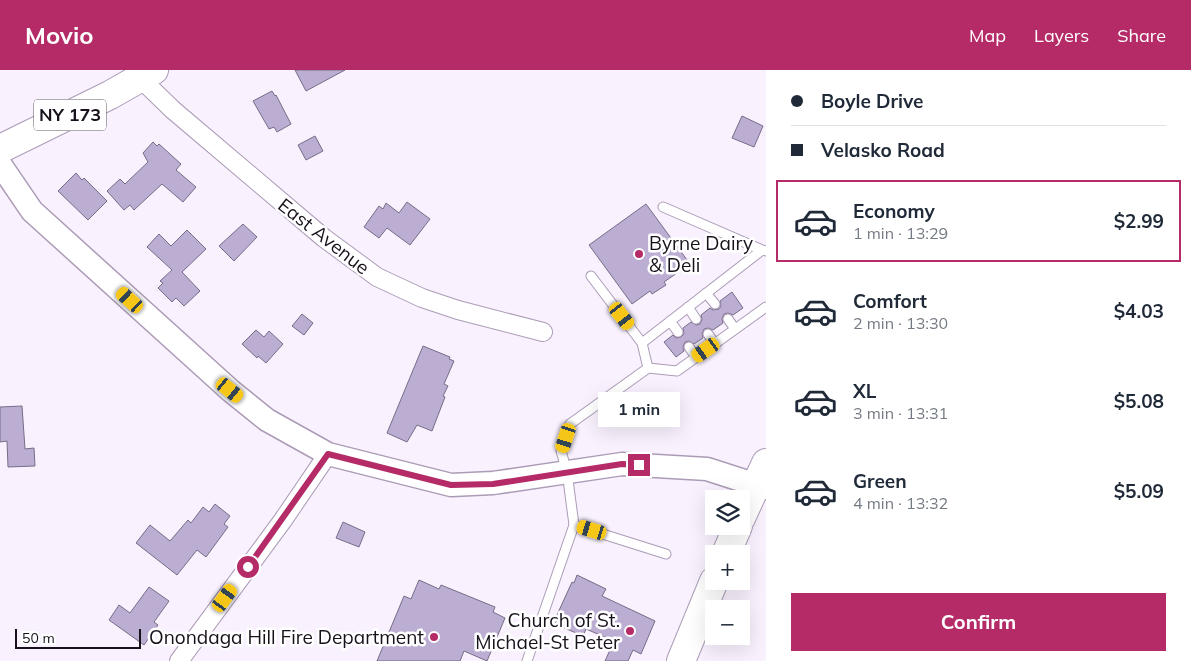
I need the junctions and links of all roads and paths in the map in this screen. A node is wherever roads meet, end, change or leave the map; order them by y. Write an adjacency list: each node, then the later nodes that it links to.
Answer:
1 (147, 74): 2 (main road, NY 173); 15 (street, East Avenue)
2 (0, 150)
3 (0, 164): 23 (street)
4 (663, 207): 5 (lane)
5 (764, 251): 7 (lane)
6 (591, 276): 18 (lane)
7 (706, 293): 8 (lane); 9 (lane)
8 (715, 304)
9 (688, 307): 11 (lane); 13 (lane)
10 (766, 307): 14 (lane)
11 (696, 319)
12 (728, 319): 14 (lane)
13 (670, 321): 16 (lane); 18 (lane)
14 (735, 330): 19 (lane)
15 (543, 332)
16 (678, 332)
17 (708, 334): 19 (lane)
18 (642, 342): 22 (lane)
19 (715, 344): 21 (lane)
20 (689, 347): 21 (lane)
21 (696, 357): 22 (lane)
22 (648, 368): 24 (lane)
23 (328, 454): 24 (street); 30 (street)
24 (567, 472): 25 (street); 27 (lane)
25 (762, 479): 26 (main road)
26 (750, 501)
27 (574, 525): 28 (lane); 31 (lane)
28 (666, 554)
29 (710, 590): 32 (main road)
30 (179, 661)
31 (527, 661)
32 (680, 661)

